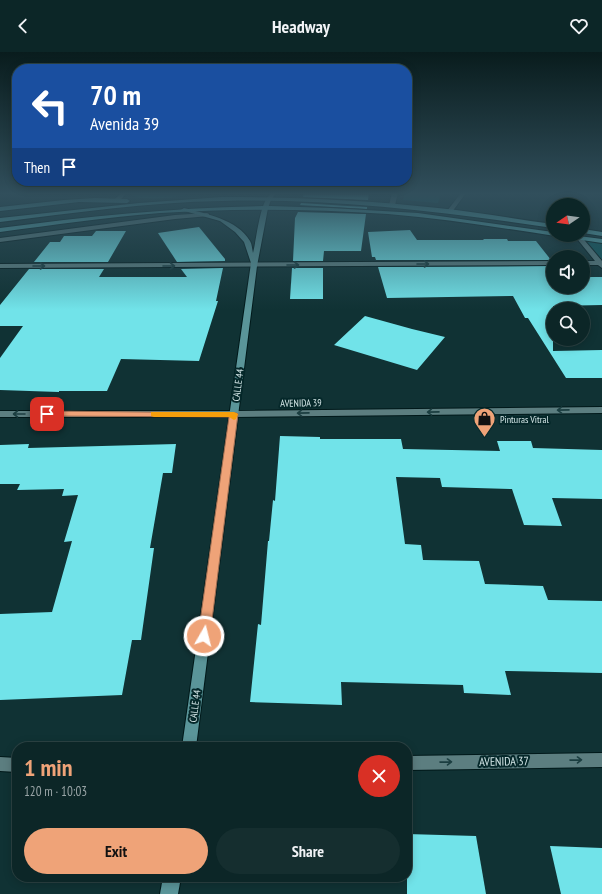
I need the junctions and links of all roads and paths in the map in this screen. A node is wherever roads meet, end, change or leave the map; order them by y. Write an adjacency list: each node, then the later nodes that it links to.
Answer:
1 (61, 232): 7 (street)
2 (237, 232): 14 (street)
3 (260, 232): 14 (street, CALLE 44)
4 (591, 232): 5 (main road)
5 (602, 234)
6 (590, 239): 8 (main road)
7 (0, 240)
8 (602, 241)
9 (582, 242): 12 (street)
10 (546, 263): 14 (street, one-way to 10)
11 (590, 263): 12 (street)
12 (601, 264)
13 (0, 266): 14 (street, one-way to 14)
14 (254, 266): 17 (street, CALLE 44)
15 (602, 410): 17 (street, AVENIDA 39, one-way to 17)
16 (0, 414): 17 (street, AVENIDA 39, one-way to 16)
17 (234, 414): 18 (street, CALLE 44)
18 (190, 742)
19 (602, 760): 20 (street, AVENIDA 37, one-way to 19)
20 (412, 763)
21 (0, 764): 22 (street)
22 (12, 765)
23 (171, 882): 24 (street)
24 (169, 894)

